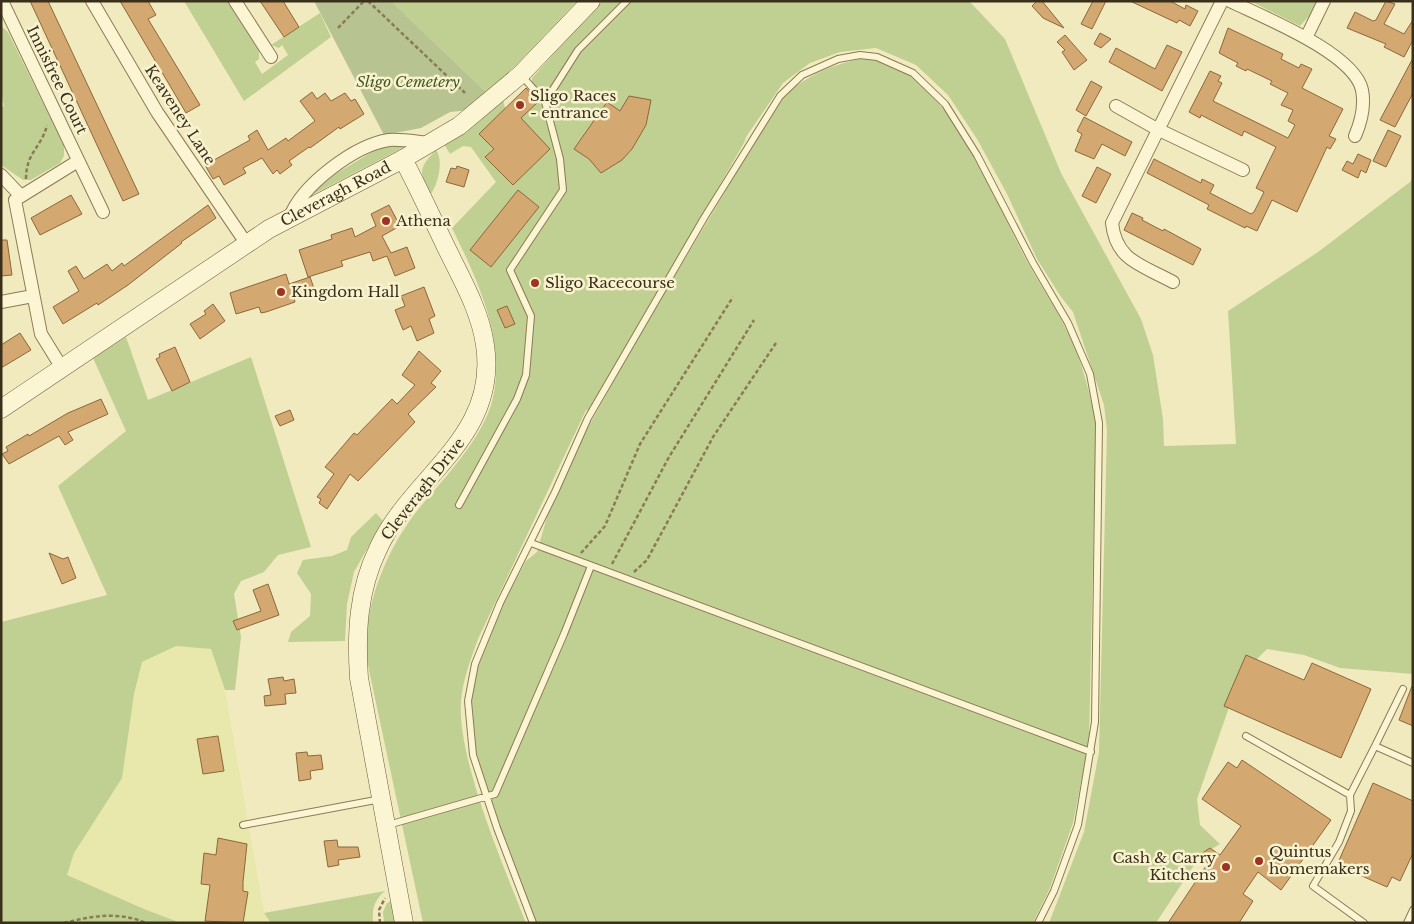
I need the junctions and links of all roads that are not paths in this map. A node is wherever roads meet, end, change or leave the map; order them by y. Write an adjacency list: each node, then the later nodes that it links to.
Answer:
1 (92, 1): 24 (street, Keaveney Lane)
2 (235, 1): 10 (street)
3 (591, 1): 11 (street, Cleveragh Road)
4 (627, 1): 12 (lane)
5 (1222, 1): 14 (street)
6 (1230, 1): 9 (street)
7 (1324, 1): 9 (street)
8 (4, 10): 18 (street, Innisfree Court)
9 (1306, 38): 15 (street)
10 (271, 57)
11 (520, 74): 12 (lane); 16 (street, Cleveragh Road)
12 (546, 102): 30 (lane)
13 (1116, 106): 14 (street)
14 (1157, 129): 19 (street); 25 (street)
15 (1356, 136)
16 (431, 143): 17 (street, Cleveragh Road); 23 (street)
17 (402, 159): 23 (street, Cleveragh Road); 40 (street, Cleveragh Drive)
18 (78, 161): 21 (street); 22 (street, Innisfree Court)
19 (1243, 170)
20 (1, 175): 21 (street)
21 (25, 192): 26 (street)
22 (103, 212)
23 (290, 216): 24 (street, Cleveragh Road)
24 (246, 243): 28 (street, Cleveragh Road)
25 (1173, 282)
26 (33, 296): 27 (street); 28 (street)
27 (1, 302)
28 (62, 368): 29 (street, Cleveragh Road)
29 (1, 409)
30 (459, 505)
31 (531, 543): 32 (lane); 36 (lane); 39 (lane)
32 (591, 566): 36 (lane); 39 (lane)
33 (1402, 689): 35 (lane)
34 (1246, 736): 38 (lane)
35 (1375, 746): 37 (lane); 38 (lane)
36 (1090, 752): 46 (lane)
37 (1413, 763)
38 (1350, 795): 47 (lane)
39 (487, 796): 42 (lane); 45 (lane)
40 (382, 798): 41 (lane); 42 (street, Cleveragh Drive)
41 (243, 825)
42 (387, 826): 44 (street, Cleveragh Drive)
43 (1413, 910): 48 (lane)
44 (404, 923)
45 (533, 923)
46 (1038, 923)
47 (1364, 923)
48 (1407, 923)

